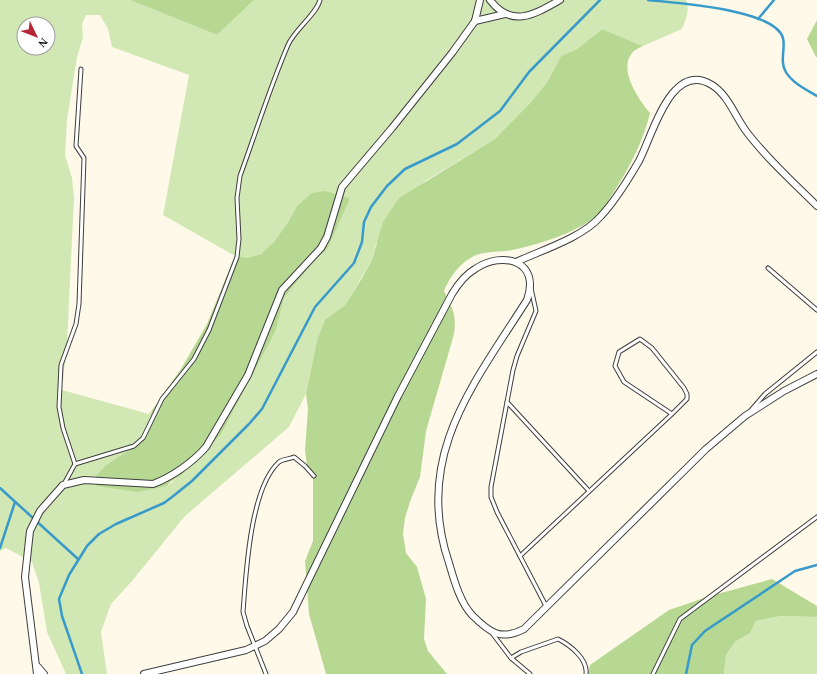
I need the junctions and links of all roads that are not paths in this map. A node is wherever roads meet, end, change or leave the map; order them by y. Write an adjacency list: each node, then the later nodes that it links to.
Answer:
1 (320, 0): 18 (lane)
2 (480, 0): 6 (street)
3 (490, 0): 5 (street)
4 (560, 0): 5 (street)
5 (505, 14): 6 (street)
6 (475, 21): 20 (street)
7 (81, 69): 18 (lane)
8 (817, 206): 9 (street)
9 (516, 262): 11 (street); 26 (street)
10 (768, 268): 12 (lane)
11 (531, 288): 15 (lane); 25 (street)
12 (817, 310)
13 (817, 352): 17 (lane)
14 (817, 374): 17 (street)
15 (507, 402): 21 (lane); 23 (lane)
16 (672, 414): 16 (lane); 21 (lane)
17 (745, 416): 24 (street)
18 (75, 464): 20 (lane)
19 (314, 476): 26 (lane)
20 (63, 485): 28 (street)
21 (589, 491): 23 (lane)
22 (817, 517): 35 (lane)
23 (520, 556): 24 (lane)
24 (546, 608): 25 (street)
25 (490, 631): 27 (lane)
26 (254, 646): 31 (street); 32 (lane)
27 (511, 658): 33 (lane); 34 (lane)
28 (38, 667): 29 (street); 30 (street)
29 (37, 674)
30 (44, 674)
31 (144, 674)
32 (266, 674)
33 (530, 674)
34 (586, 674)
35 (653, 674)

